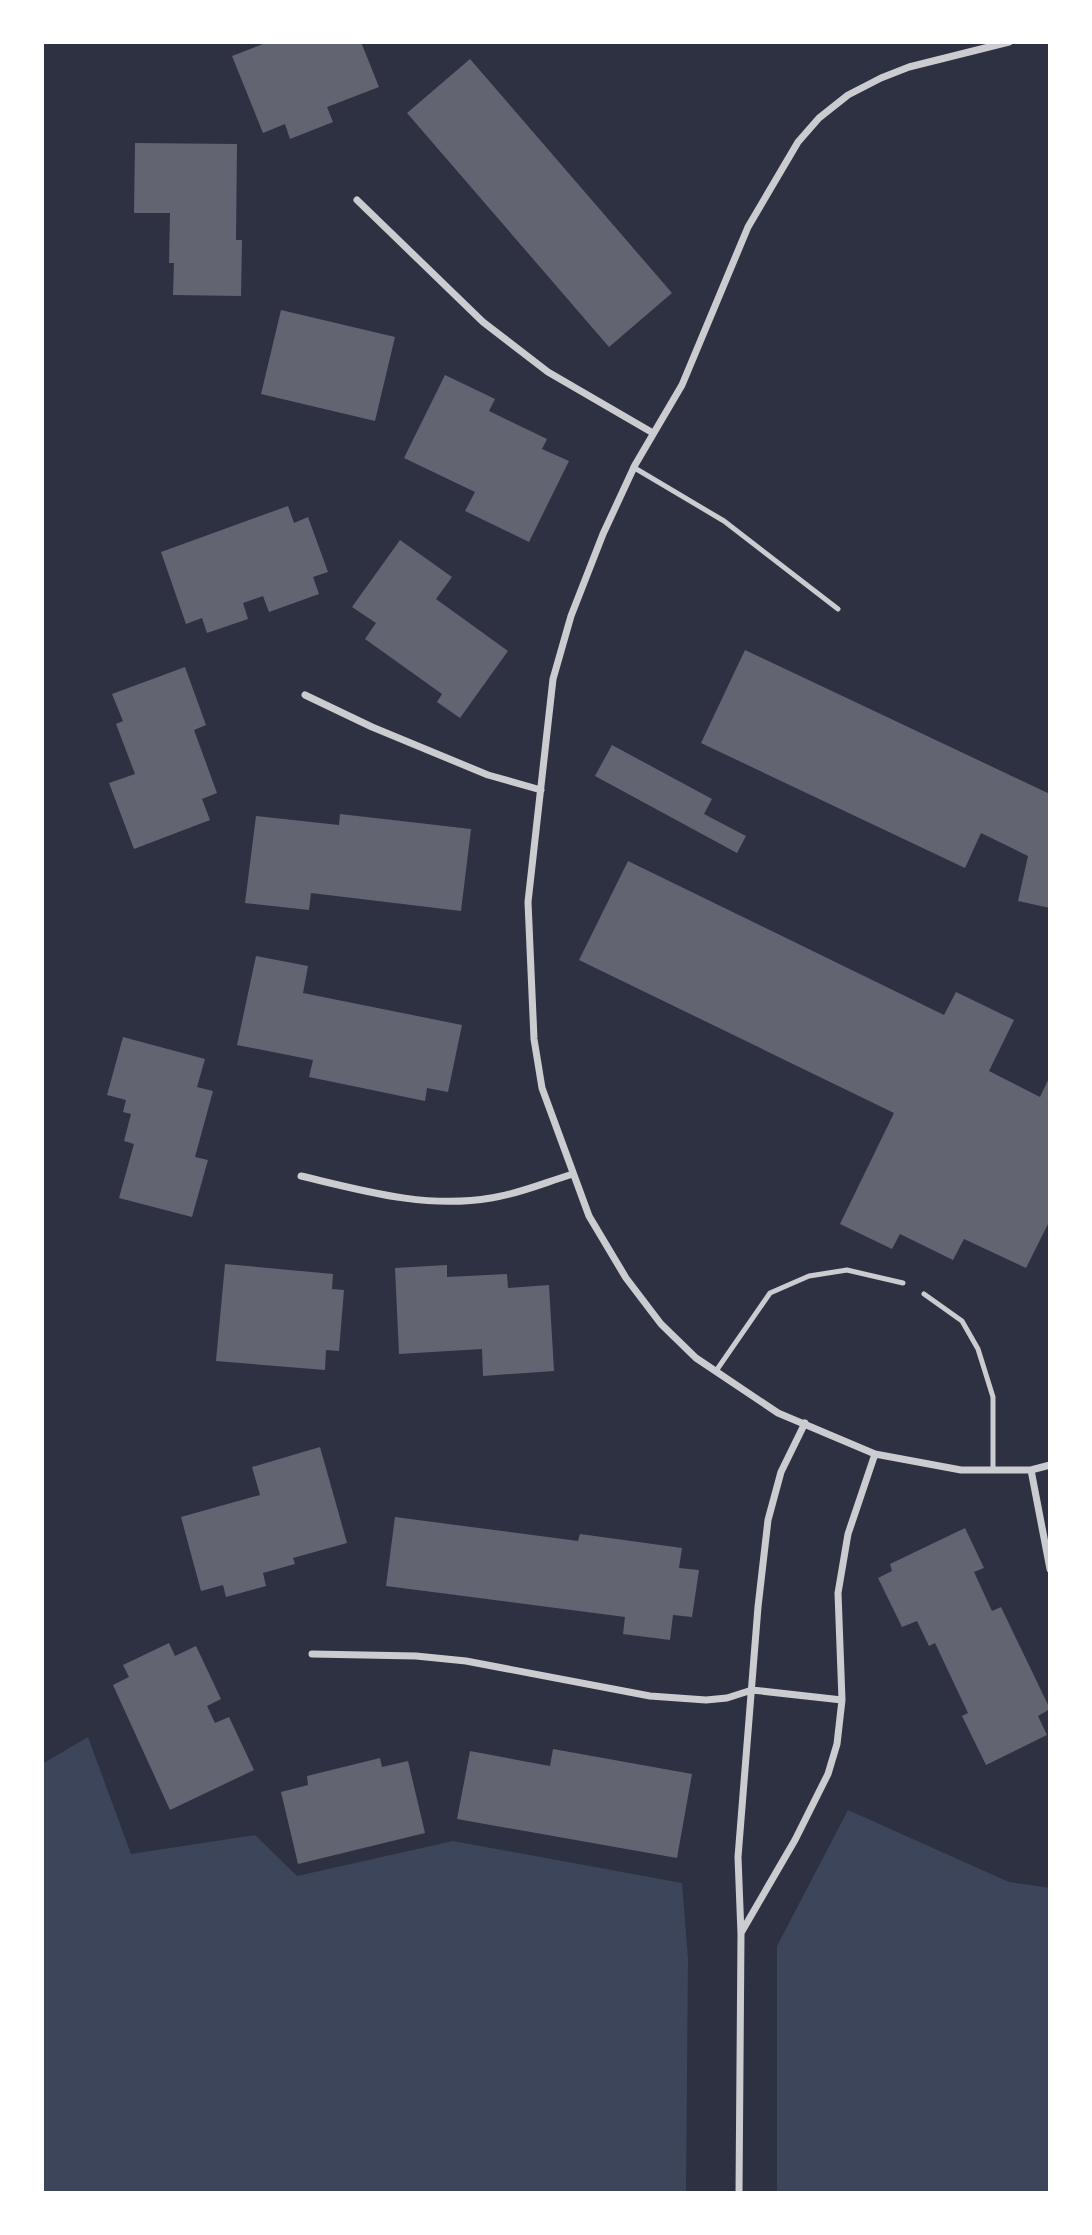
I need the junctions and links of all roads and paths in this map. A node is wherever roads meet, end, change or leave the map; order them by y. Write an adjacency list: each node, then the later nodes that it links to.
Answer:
1 (1009, 42): 3 (street)
2 (357, 200): 3 (street)
3 (653, 433): 4 (street)
4 (634, 467): 5 (lane); 7 (street)
5 (838, 609)
6 (305, 695): 7 (street)
7 (541, 790): 8 (street)
8 (573, 1174): 9 (street); 12 (street)
9 (301, 1176)
10 (903, 1283): 12 (lane)
11 (924, 1294): 16 (lane)
12 (716, 1371): 13 (street)
13 (805, 1423): 14 (street); 20 (street)
14 (875, 1454): 16 (street); 21 (street)
15 (1050, 1465): 17 (street)
16 (993, 1470): 17 (street)
17 (1031, 1470): 18 (street)
18 (1050, 1569)
19 (312, 1654): 20 (street)
20 (752, 1690): 21 (street); 22 (street)
21 (842, 1700): 22 (street)
22 (741, 1934): 23 (street)
23 (739, 2193)

